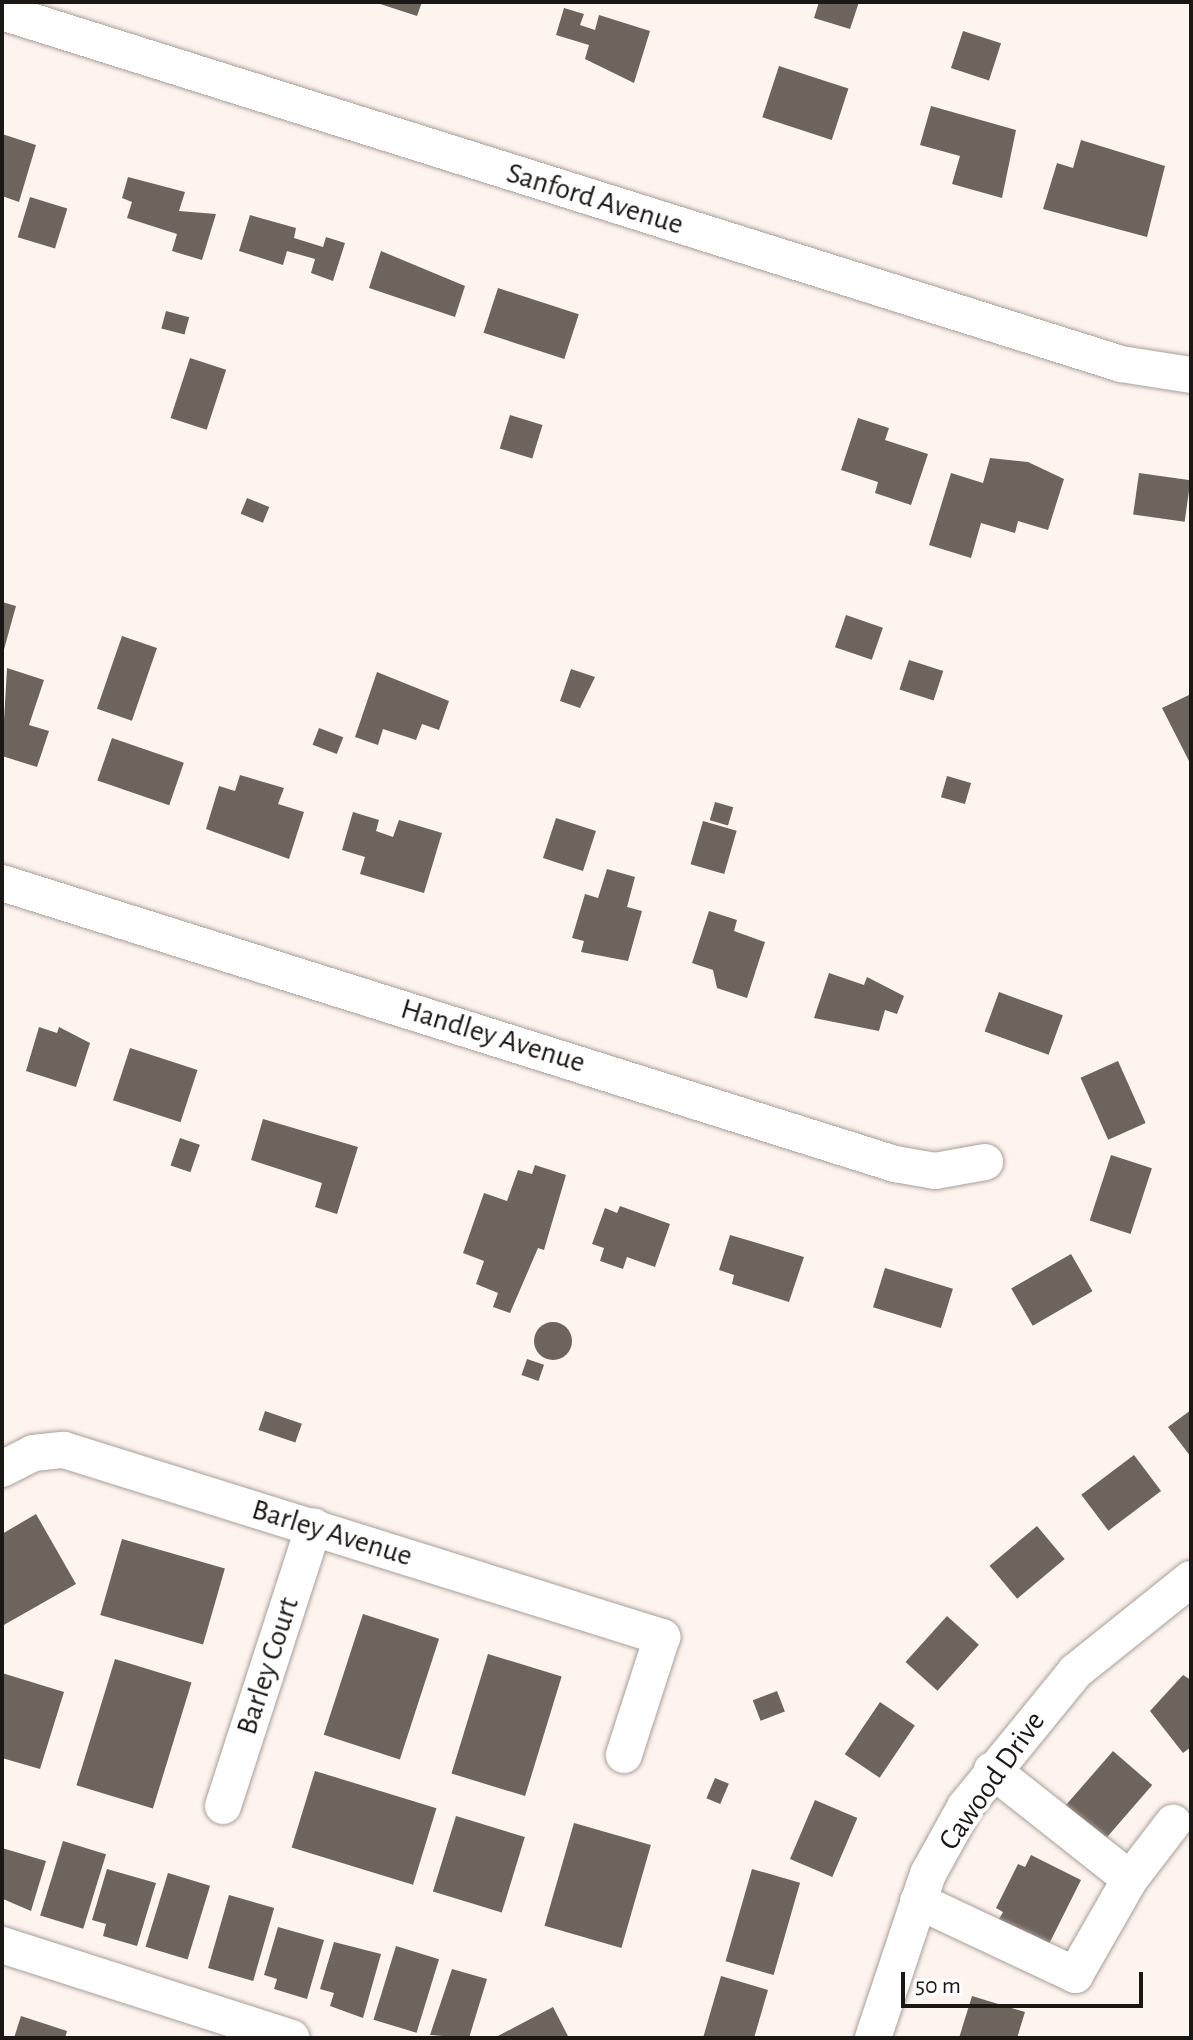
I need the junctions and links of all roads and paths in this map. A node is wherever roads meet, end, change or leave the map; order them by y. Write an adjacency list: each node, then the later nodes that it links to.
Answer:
1 (2, 12): 2 (street, Sanford Avenue)
2 (1191, 375)
3 (2, 883): 4 (street, Handley Avenue)
4 (985, 1162)
5 (2, 1469): 6 (street, Barley Avenue)
6 (314, 1526): 8 (street, Barley Avenue); 10 (street, Barley Court)
7 (1191, 1579): 9 (street, Cawood Drive)
8 (624, 1755)
9 (992, 1770): 12 (street); 13 (street, Cawood Drive)
10 (223, 1806)
11 (1173, 1823): 12 (street)
12 (1130, 1879): 13 (street)
13 (918, 1901): 16 (street, Cawood Drive)
14 (2, 1945): 15 (street)
15 (291, 2038)
16 (873, 2038)

